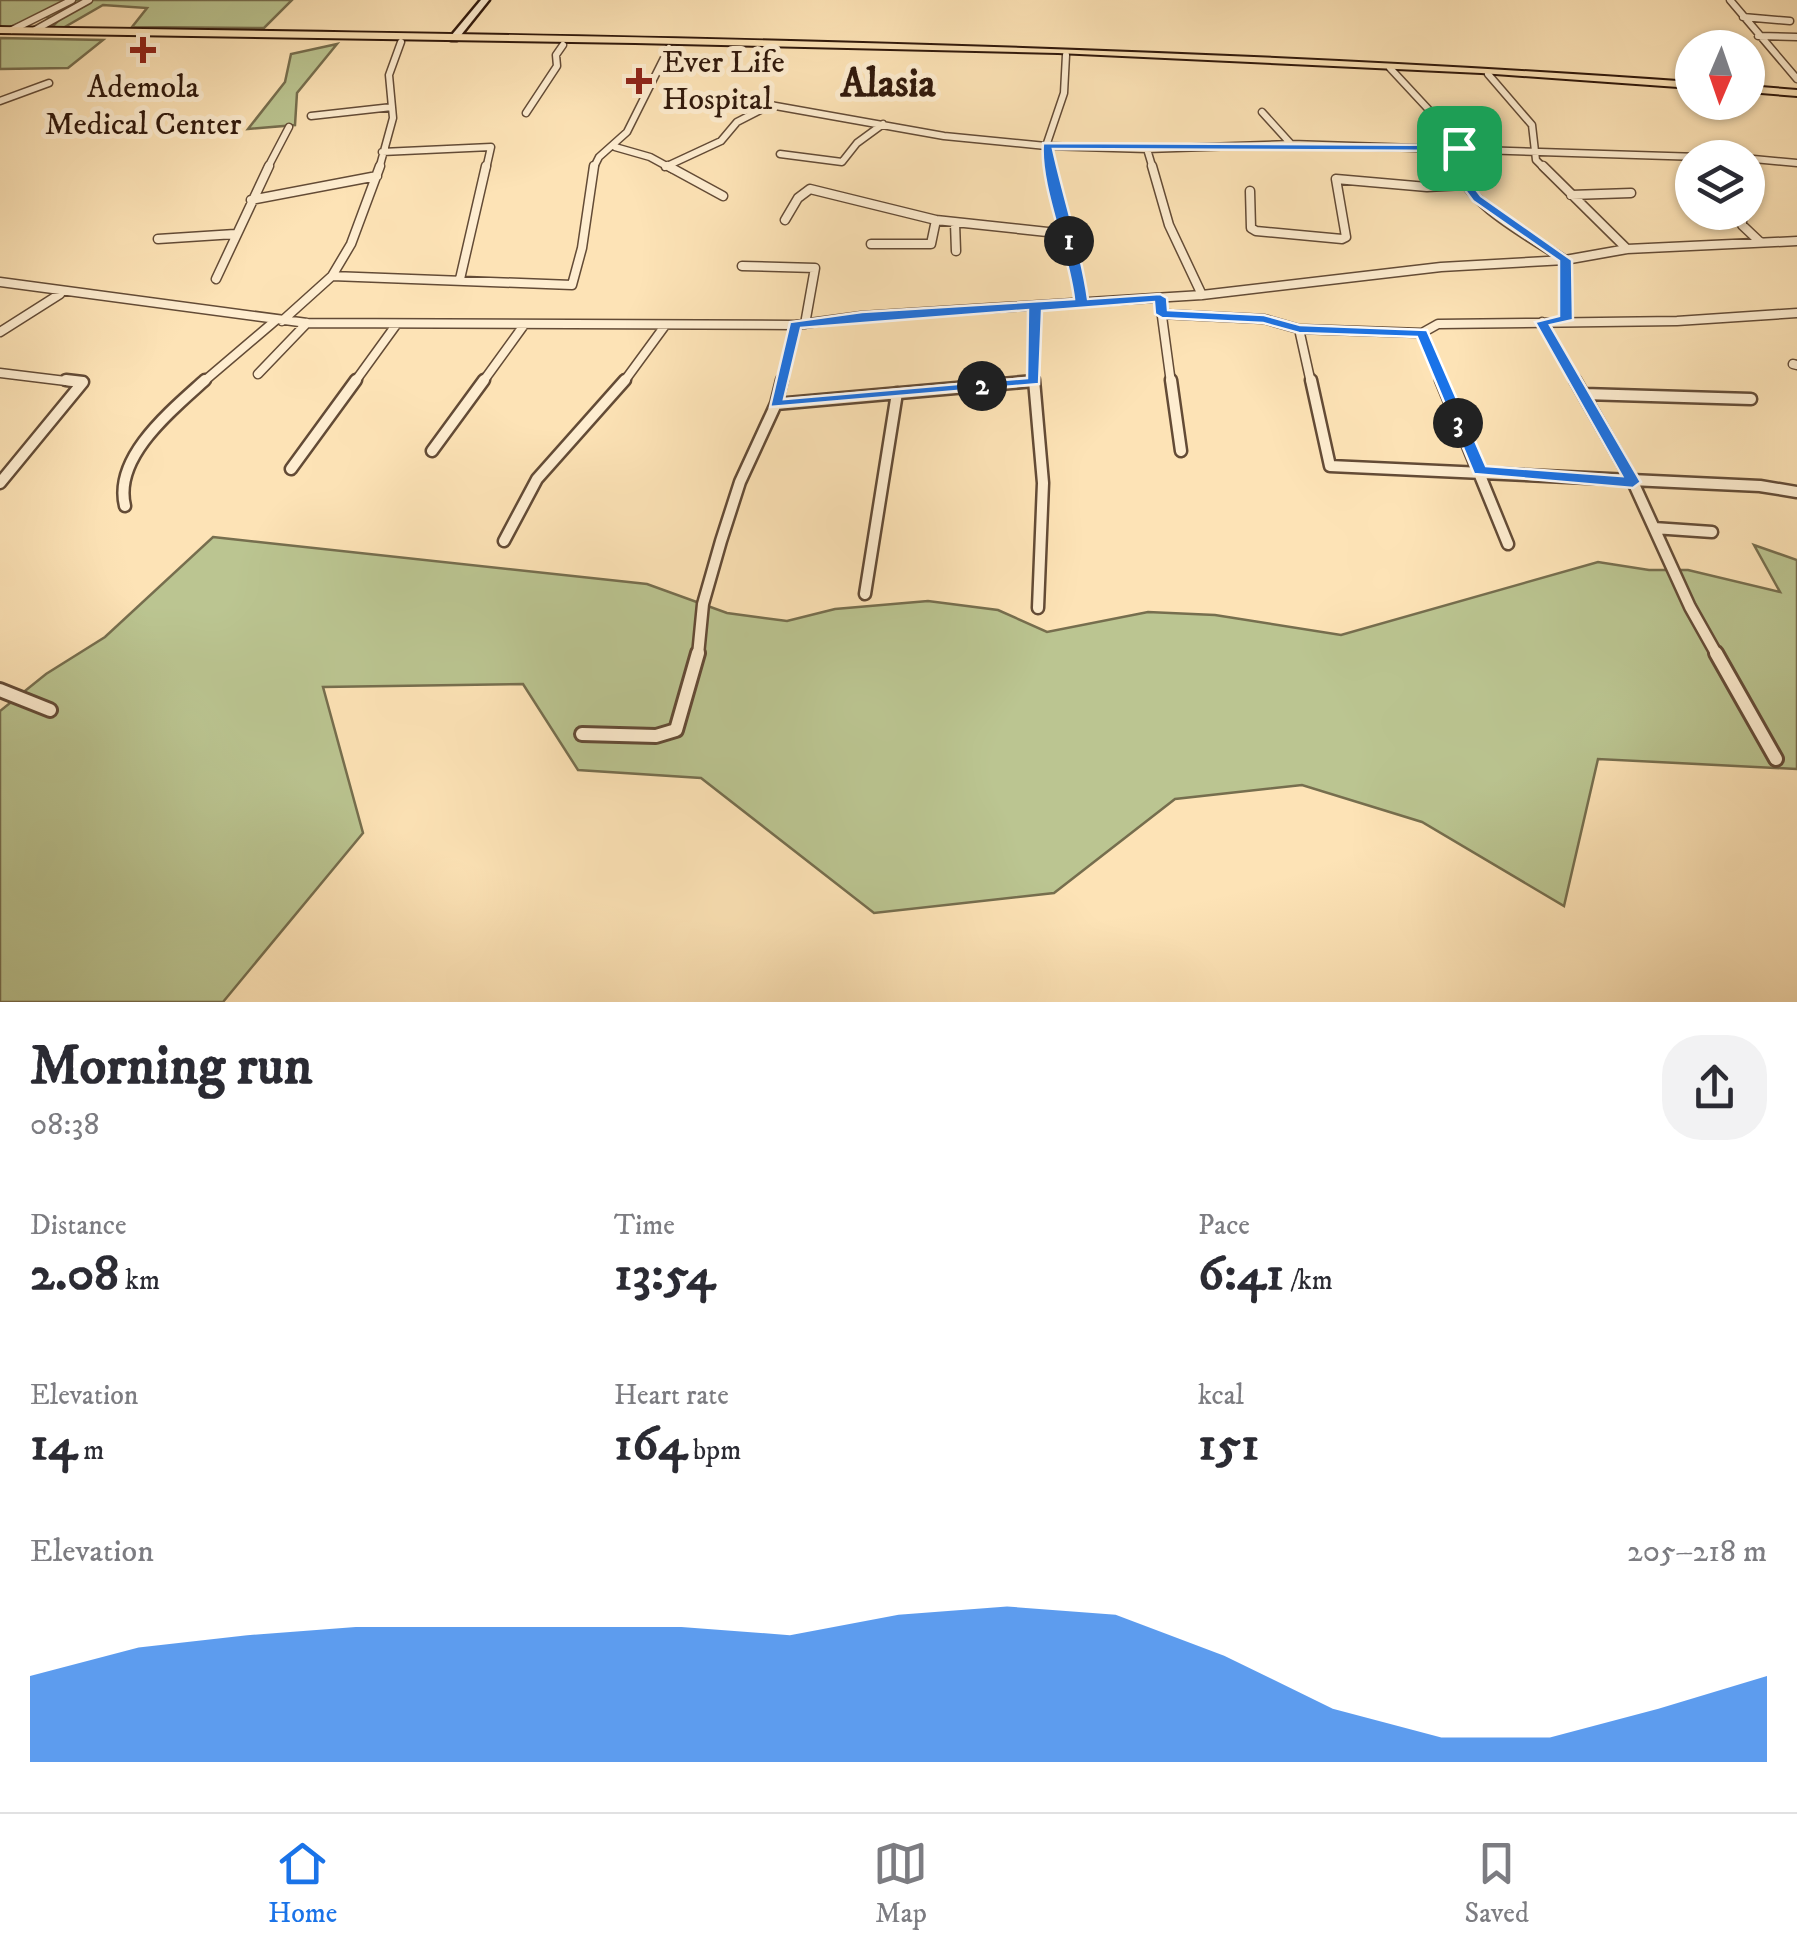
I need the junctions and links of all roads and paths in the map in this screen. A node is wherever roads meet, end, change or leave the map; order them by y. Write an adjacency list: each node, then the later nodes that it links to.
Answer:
1 (72, 0): 5 (street)
2 (88, 0): 7 (street)
3 (488, 0): 14 (main road)
4 (1730, 0): 6 (street)
5 (39, 16): 7 (street); 11 (street)
6 (1743, 16): 8 (street); 10 (street)
7 (54, 17): 9 (street)
8 (1790, 21)
9 (35, 30): 11 (highway); 14 (highway)
10 (1754, 30)
11 (4, 31): 15 (highway)
12 (1765, 36): 13 (street)
13 (1797, 37)
14 (459, 38): 24 (highway)
15 (401, 42): 17 (highway); 29 (street)
16 (1765, 44): 22 (street)
17 (563, 45): 18 (highway); 31 (street)
18 (669, 48): 19 (highway); 37 (street)
19 (1066, 55): 20 (highway); 36 (street)
20 (1390, 68): 21 (highway); 39 (street)
21 (1488, 74): 25 (highway); 40 (street)
22 (1797, 80)
23 (49, 83): 28 (street)
24 (1675, 87)
25 (1675, 87)
26 (1765, 93): 27 (highway)
27 (1797, 96)
28 (0, 102)
29 (392, 107): 32 (street); 41 (street)
30 (1262, 112): 35 (street)
31 (526, 113)
32 (311, 116)
33 (883, 124): 36 (street); 42 (street); 46 (street)
34 (290, 127): 53 (street)
35 (1290, 144): 38 (street); 39 (street)
36 (1046, 146): 38 (street); 59 (street)
37 (615, 147): 46 (street); 70 (street)
38 (1147, 148): 73 (street)
39 (1459, 148): 40 (street); 48 (street)
40 (1535, 150): 43 (street); 51 (street)
41 (382, 152): 47 (street); 70 (street)
42 (780, 154)
43 (1675, 156)
44 (1765, 160): 45 (street)
45 (1797, 162)
46 (665, 167): 52 (street)
47 (378, 176): 53 (street); 68 (street)
48 (1464, 185): 49 (street); 66 (street)
49 (1250, 191)
50 (1631, 194): 51 (street)
51 (1571, 195): 64 (street)
52 (724, 196)
53 (251, 200): 58 (street)
54 (785, 220): 55 (street)
55 (936, 220): 56 (street); 63 (street)
56 (955, 224): 59 (street); 65 (street)
57 (1747, 230): 62 (street)
58 (234, 234): 60 (street); 69 (street)
59 (1066, 234): 75 (street)
60 (158, 240)
61 (1797, 241): 62 (street)
62 (1760, 242): 64 (street)
63 (871, 244)
64 (1627, 249): 66 (street)
65 (956, 251)
66 (1565, 260): 73 (street); 79 (street)
67 (742, 266): 83 (street)
68 (332, 276): 70 (street); 80 (street)
69 (216, 279)
70 (460, 279)
71 (0, 282): 72 (street)
72 (60, 293): 80 (street); 88 (street)
73 (1202, 295): 74 (street)
74 (1160, 298): 75 (street); 78 (street)
75 (1082, 302): 76 (street)
76 (1035, 307): 83 (street); 92 (street)
77 (1797, 313): 79 (street)
78 (1162, 314): 87 (street); 98 (street)
79 (1566, 320): 81 (street)
80 (279, 321): 82 (street); 104 (street)
81 (1542, 322): 89 (street); 94 (street)
82 (307, 323): 84 (street); 91 (street)
83 (800, 324): 86 (street); 96 (street)
84 (396, 325): 85 (street); 99 (street)
85 (524, 326): 86 (street); 97 (street)
86 (664, 327): 107 (street)
87 (1299, 329): 89 (street); 100 (street)
88 (0, 332)
89 (1422, 333): 100 (street)
90 (0, 373): 102 (street)
91 (258, 374)
92 (1034, 381): 93 (street); 110 (street)
93 (897, 393): 96 (street); 109 (street)
94 (1584, 394): 95 (street); 101 (street)
95 (1751, 399)
96 (776, 404): 113 (street)
97 (432, 451)
98 (1180, 451)
99 (291, 469)
100 (1480, 471): 101 (street); 108 (street)
101 (1633, 482): 103 (street); 105 (street)
102 (0, 483)
103 (1797, 492)
104 (125, 506)
105 (1654, 528): 106 (street); 114 (street)
106 (1712, 532)
107 (504, 541)
108 (1508, 544)
109 (866, 594)
110 (1038, 608)
111 (0, 690): 112 (street)
112 (50, 710)
113 (582, 734)
114 (1776, 759)

